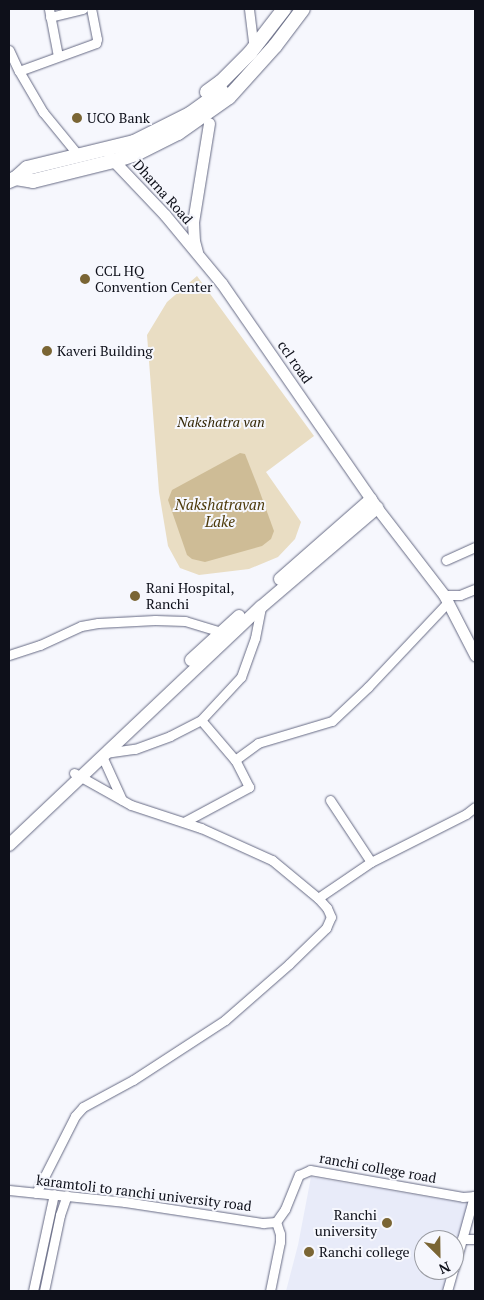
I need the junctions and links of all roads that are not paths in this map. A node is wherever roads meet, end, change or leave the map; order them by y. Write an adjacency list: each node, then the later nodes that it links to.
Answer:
1 (83, 9): 8 (street)
2 (91, 9): 11 (street)
3 (248, 9): 9 (street)
4 (284, 9): 9 (main road)
5 (294, 9): 13 (main road)
6 (303, 9): 13 (main road)
7 (314, 9): 15 (main road)
8 (50, 13): 11 (street)
9 (254, 48): 14 (main road)
10 (9, 50): 12 (street)
11 (58, 56): 12 (street)
12 (19, 71): 17 (street)
13 (244, 76): 14 (main road)
14 (186, 122): 15 (main road); 16 (main road); 18 (main road)
15 (209, 123): 20 (street, ccl road)
16 (104, 150): 17 (main road); 18 (street, Dharna Road)
17 (79, 156): 19 (main road)
18 (114, 161): 19 (main road); 20 (street, Dharna Road)
19 (13, 180)
20 (198, 256): 21 (street, ccl road)
21 (374, 503): 25 (street, ccl road); 26 (main road); 27 (main road)
22 (475, 547): 23 (street)
23 (446, 560)
24 (475, 589): 25 (street)
25 (446, 599): 29 (street, ccl road); 32 (street)
26 (261, 607): 27 (main road); 30 (street)
27 (223, 636): 28 (street); 31 (main road); 33 (main road)
28 (9, 655)
29 (475, 655)
30 (201, 720): 31 (street); 32 (street)
31 (104, 755): 33 (main road); 34 (street)
32 (235, 760): 37 (street)
33 (76, 775): 34 (street); 38 (main road); 39 (main road)
34 (122, 800): 37 (street)
35 (330, 800): 40 (street)
36 (475, 808): 40 (street)
37 (184, 822): 41 (street)
38 (9, 835)
39 (9, 845)
40 (371, 862): 41 (street)
41 (318, 898): 43 (street)
42 (9, 1190): 43 (street, karamtoli to ranchi university road)
43 (36, 1193): 44 (street, karamtoli to ranchi university road)
44 (54, 1194): 45 (street, karamtoli to ranchi university road); 49 (street)
45 (67, 1195): 47 (street, karamtoli to ranchi university road); 50 (street)
46 (475, 1196): 47 (street, ranchi college road); 48 (street)
47 (276, 1222): 51 (street)
48 (464, 1232)
49 (33, 1291)
50 (44, 1291)
51 (270, 1291)

